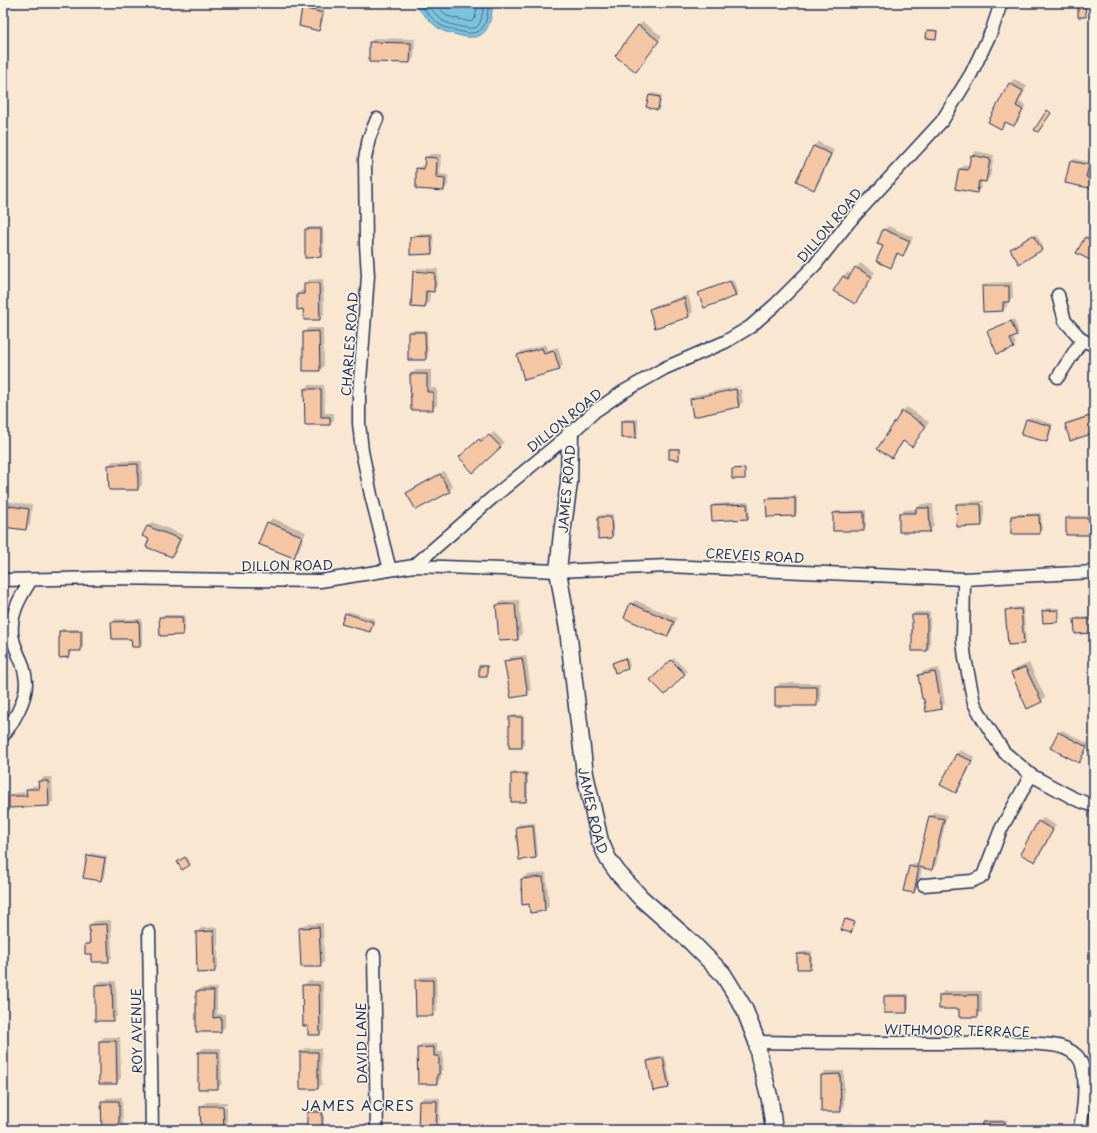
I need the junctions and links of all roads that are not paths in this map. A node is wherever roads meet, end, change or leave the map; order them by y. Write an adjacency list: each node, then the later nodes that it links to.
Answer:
1 (1001, 3): 7 (street, DILLON ROAD)
2 (377, 119): 9 (street, CHARLES ROAD)
3 (1058, 295): 4 (street)
4 (1082, 340): 5 (street); 6 (street)
5 (1094, 345)
6 (1058, 377)
7 (570, 434): 8 (street, DILLON ROAD); 10 (street, JAMES ROAD)
8 (414, 566): 9 (street, DILLON ROAD); 10 (street, CREVEIS ROAD)
9 (390, 570): 14 (street, DILLON ROAD)
10 (558, 570): 12 (street, CREVEIS ROAD); 21 (street, JAMES ROAD)
11 (1094, 572): 12 (street, CREVEIS ROAD)
12 (964, 579): 16 (street)
13 (3, 580): 14 (street, DILLON ROAD)
14 (31, 580): 15 (street)
15 (3, 736)
16 (1031, 775): 17 (street); 18 (street)
17 (1094, 806)
18 (924, 885)
19 (149, 932): 22 (street, ROY AVENUE)
20 (374, 955): 23 (street, DAVID LANE)
21 (757, 1042): 24 (street, JAMES ROAD); 25 (street, WITHMOOR TERRACE)
22 (152, 1130)
23 (377, 1130)
24 (774, 1130)
25 (1079, 1130)

